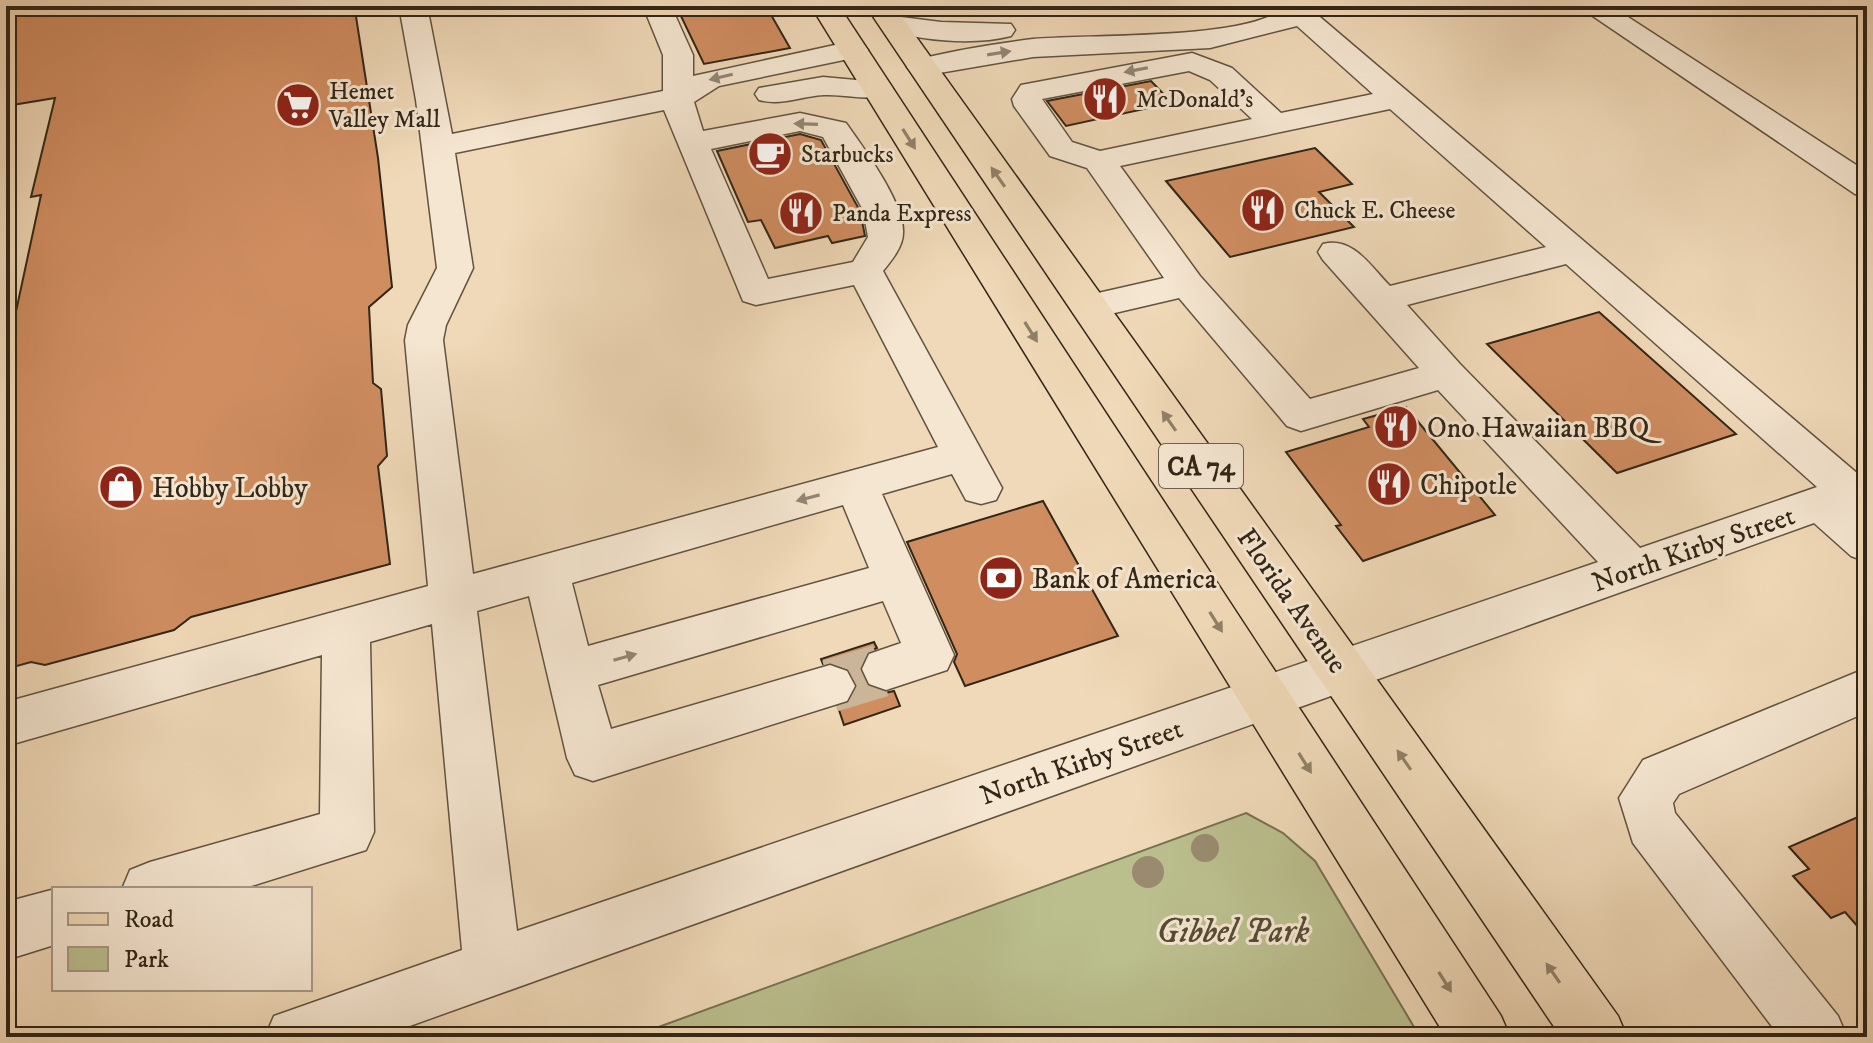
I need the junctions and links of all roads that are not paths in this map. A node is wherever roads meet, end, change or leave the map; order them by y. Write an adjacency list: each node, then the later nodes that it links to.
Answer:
1 (413, 6): 16 (street)
2 (659, 6): 12 (street)
3 (825, 6): 9 (main road)
4 (846, 6): 10 (main road)
5 (1253, 6): 8 (street)
6 (1592, 6): 18 (street)
7 (1294, 7): 10 (street, one-way to 7); 13 (street)
8 (886, 15): 10 (main road, Florida Avenue / CA 74)
9 (853, 50): 11 (main road); 12 (street, one-way to 12); 21 (main road)
10 (922, 67): 21 (main road, Florida Avenue / CA 74, one-way to 10)
11 (878, 89): 12 (street); 40 (main road, one-way to 40)
12 (681, 97): 15 (street); 16 (street)
13 (1393, 99): 14 (street); 19 (street)
14 (1275, 124): 17 (street); 17 (street, one-way to 17)
15 (692, 143): 22 (street); 22 (street, one-way to 15)
16 (436, 147): 33 (street)
17 (1099, 161): 23 (street)
18 (1867, 187)
19 (1574, 251): 24 (street); 28 (street)
20 (1336, 252): 24 (street)
21 (1059, 264): 25 (main road, Florida Avenue / CA 74)
22 (865, 271): 27 (street)
23 (1187, 284): 25 (street); 26 (street)
24 (1382, 300): 26 (street)
25 (1089, 307): 36 (main road, Florida Avenue / CA 74, one-way to 25)
26 (1446, 374): 31 (street)
27 (856, 485): 30 (street, one-way to 30); 32 (street)
28 (1846, 495): 29 (street); 31 (street, North Kirby Street)
29 (1867, 544)
30 (560, 566): 33 (street); 37 (street)
31 (1632, 569): 36 (street, North Kirby Street)
32 (897, 579): 35 (street); 37 (street, one-way to 32)
33 (449, 597): 34 (street); 45 (street)
34 (346, 626): 41 (street); 42 (street)
35 (886, 669)
36 (1341, 669): 40 (street, North Kirby Street); 48 (main road, Florida Avenue / CA 74, one-way to 36)
37 (570, 672): 38 (street)
38 (830, 686)
39 (1867, 689): 49 (street)
40 (1263, 697): 45 (street, North Kirby Street); 47 (main road, one-way to 47)
41 (6, 724)
42 (157, 887)
43 (52, 918): 44 (street)
44 (6, 931)
45 (493, 968): 46 (street, North Kirby Street)
46 (295, 1037)
47 (1480, 1037)
48 (1597, 1037)
49 (1817, 1037)

